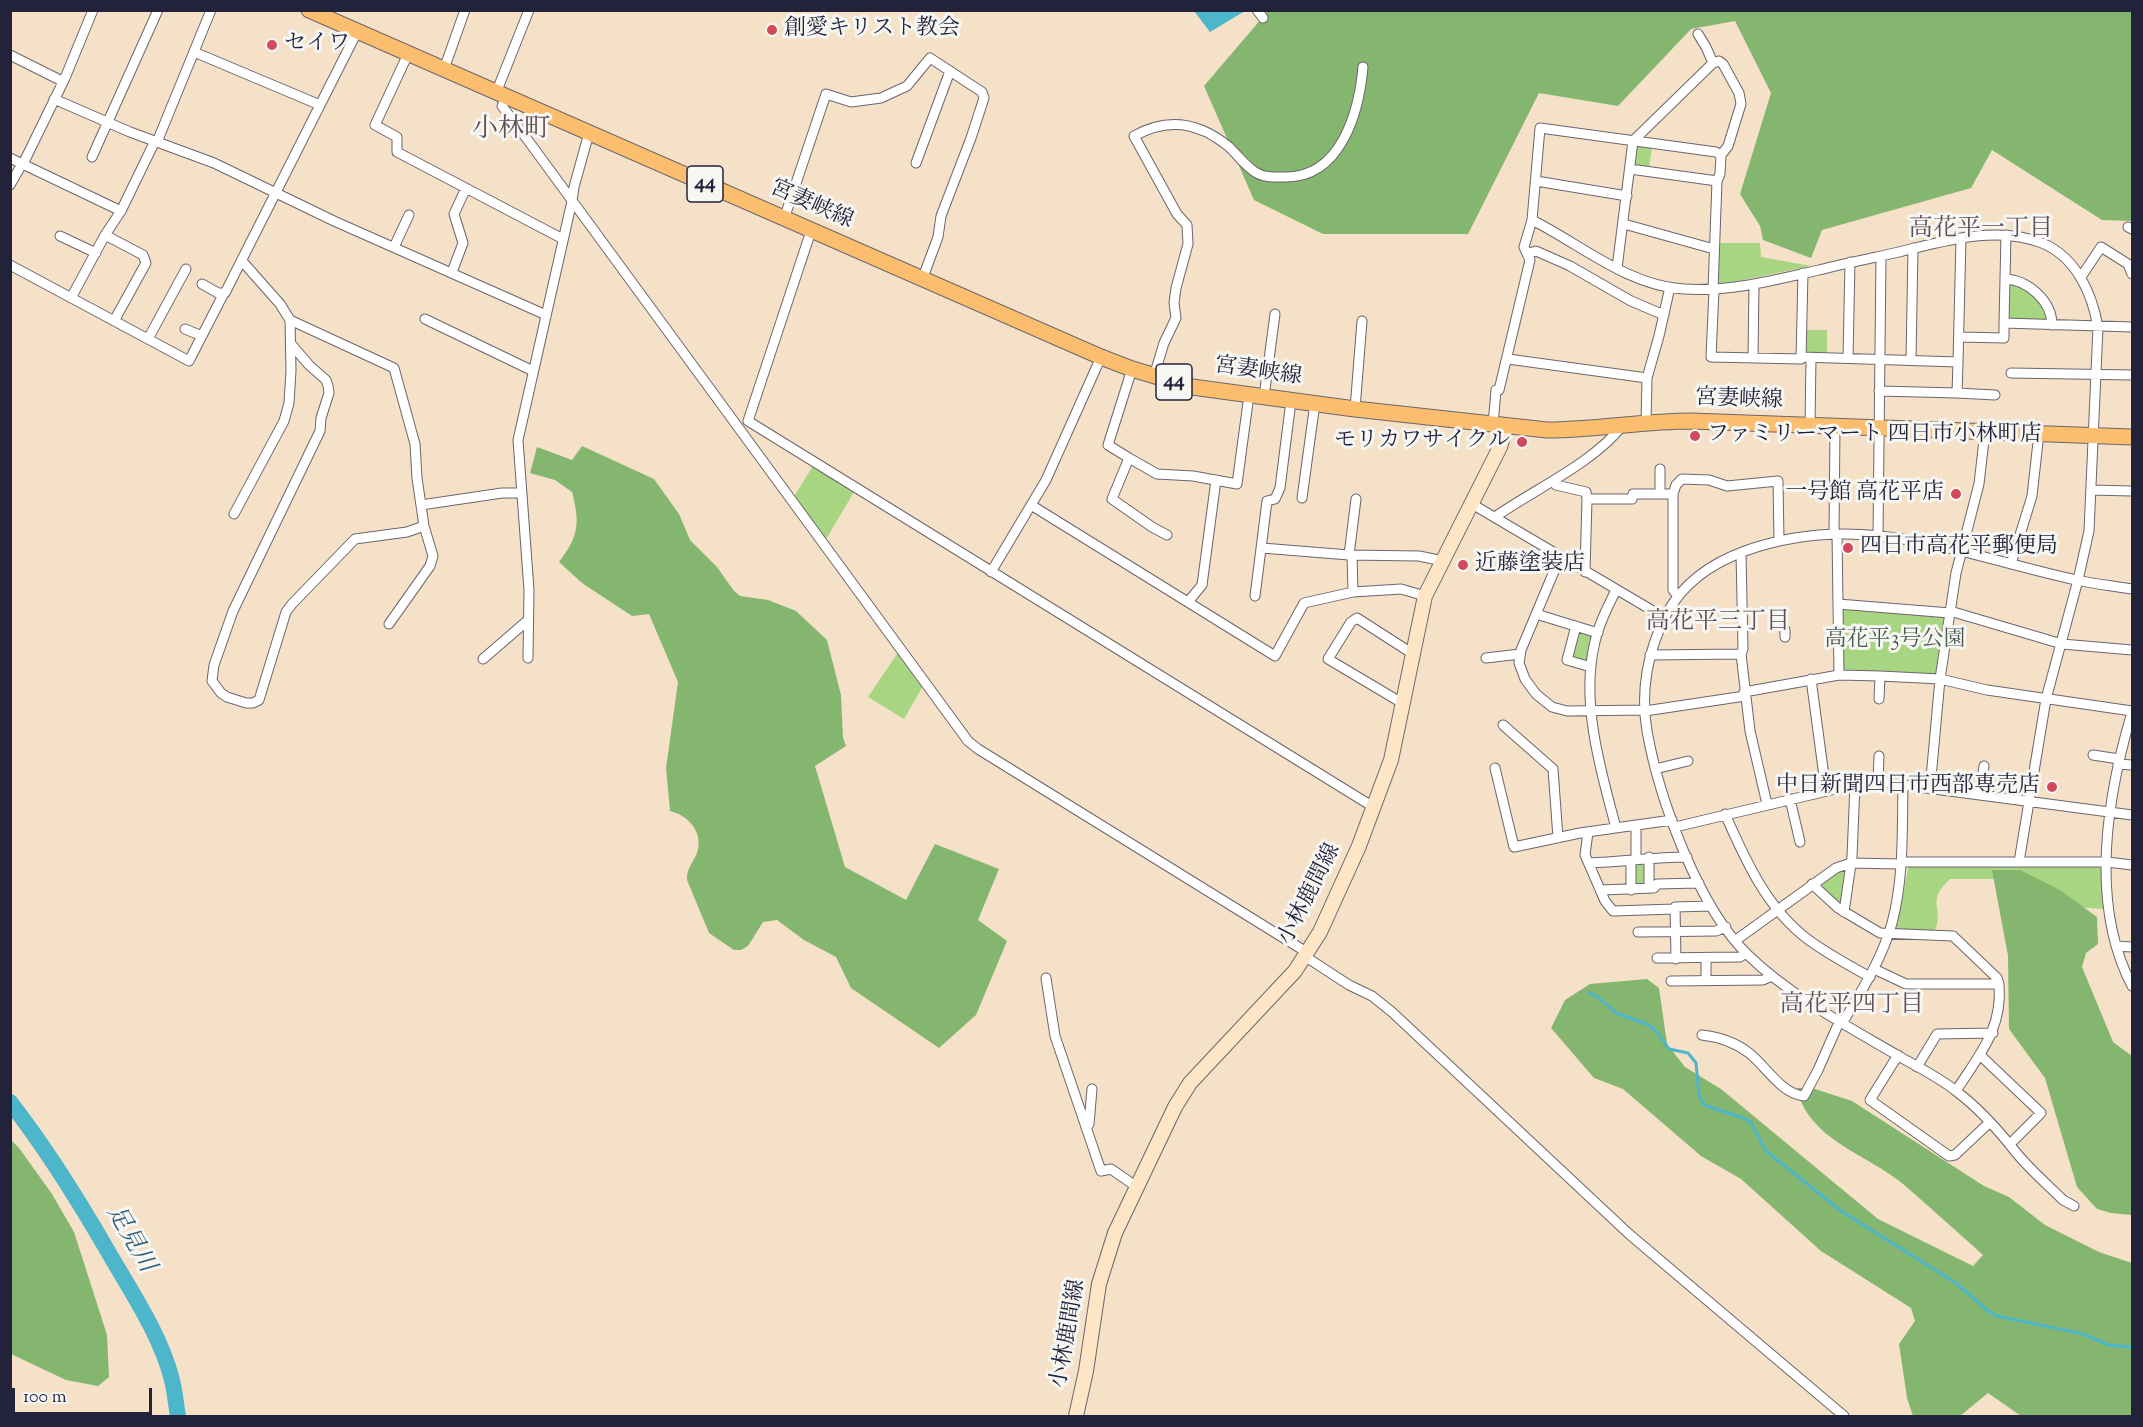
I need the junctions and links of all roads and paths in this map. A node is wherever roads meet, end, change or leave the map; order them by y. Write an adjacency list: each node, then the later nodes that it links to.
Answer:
1 (93, 10): 16 (street)
2 (158, 10): 20 (street)
3 (211, 10): 9 (street)
4 (309, 10): 7 (main road, 宮妻峡線 / 44)
5 (465, 10): 14 (street)
6 (529, 10): 17 (street)
7 (357, 32): 10 (main road, 宮妻峡線 / 44); 19 (street)
8 (1698, 34): 12 (street)
9 (194, 52): 19 (street); 23 (street)
10 (408, 54): 14 (main road, 宮妻峡線 / 44); 33 (street)
11 (10, 55): 16 (street)
12 (1713, 63): 22 (street); 24 (street)
13 (1363, 67): 100 (street)
14 (444, 69): 17 (main road, 宮妻峡線 / 44)
15 (950, 71): 27 (street); 39 (street); 64 (street)
16 (62, 81): 18 (street)
17 (501, 95): 21 (main road, 宮妻峡線 / 44); 36 (street)
18 (54, 99): 20 (street); 28 (street)
19 (320, 105): 34 (street)
20 (108, 122): 23 (street); 25 (street)
21 (589, 133): 36 (street); 39 (main road, 宮妻峡線 / 44)
22 (1633, 141): 24 (street); 29 (street); 30 (street)
23 (156, 142): 34 (street); 37 (street)
24 (1721, 155): 31 (street)
25 (92, 157)
26 (10, 158): 28 (street)
27 (916, 163)
28 (22, 164): 32 (street); 37 (street)
29 (1630, 169): 31 (street); 35 (street)
30 (1536, 181): 35 (street); 40 (street)
31 (1718, 181): 50 (street)
32 (10, 185)
33 (466, 188): 47 (street); 59 (street)
34 (276, 192): 48 (street); 54 (street)
35 (1627, 196): 41 (street)
36 (572, 201): 47 (street); 118 (street)
37 (121, 211): 43 (street)
38 (409, 215): 48 (street)
39 (784, 219): 42 (main road, 宮妻峡線 / 44)
40 (1532, 220): 52 (street); 57 (street)
41 (1624, 224): 50 (street); 57 (street)
42 (811, 231): 64 (main road, 宮妻峡線 / 44); 109 (street)
43 (105, 235): 51 (street); 76 (street)
44 (60, 236): 51 (street)
45 (2006, 236): 46 (street); 62 (street); 63 (street)
46 (1961, 238): 49 (street); 84 (street)
47 (563, 239): 72 (street)
48 (394, 247): 59 (street)
49 (1913, 248): 53 (street); 93 (street)
50 (1714, 249): 68 (street)
51 (96, 253): 70 (street)
52 (1527, 254): 73 (street); 91 (street)
53 (1881, 256): 55 (street); 92 (street)
54 (242, 261): 69 (street); 75 (street)
55 (1850, 262): 60 (street); 90 (street)
56 (10, 265): 70 (street)
57 (1617, 268): 67 (street)
58 (186, 269): 85 (street)
59 (452, 272): 72 (street)
60 (1803, 273): 66 (street); 88 (street)
61 (2133, 274): 62 (street)
62 (2081, 277): 80 (street)
63 (2005, 279): 78 (street); 79 (street)
64 (922, 280): 87 (main road, 宮妻峡線 / 44)
65 (202, 284): 69 (street)
66 (1754, 284): 68 (street); 89 (street)
67 (1670, 287): 68 (street); 73 (street)
68 (1714, 290): 89 (street)
69 (224, 293): 83 (street)
70 (71, 298): 76 (street)
71 (1275, 314): 105 (street)
72 (546, 315): 96 (street)
73 (1664, 315): 101 (street)
74 (425, 319): 96 (street)
75 (290, 320): 86 (street); 134 (street)
76 (114, 321): 85 (street)
77 (1362, 321): 108 (street)
78 (2004, 323): 79 (street); 84 (street)
79 (2052, 325): 80 (street)
80 (2098, 327): 81 (street); 98 (street)
81 (2133, 327)
82 (185, 329): 83 (street)
83 (202, 336): 85 (street)
84 (1959, 337): 94 (street)
85 (148, 339)
86 (291, 344): 136 (street); 138 (street)
87 (1101, 357): 95 (main road, 宮妻峡線 / 44); 135 (street)
88 (1807, 357): 89 (street); 90 (street); 113 (street)
89 (1753, 358)
90 (1848, 358): 92 (street)
91 (1508, 359): 101 (street); 111 (street)
92 (1880, 359): 93 (street); 102 (street)
93 (1911, 360): 94 (street)
94 (1958, 362): 103 (street)
95 (1131, 369): 100 (main road, 宮妻峡線 / 44); 121 (street)
96 (533, 371): 127 (street)
97 (2011, 373): 98 (street)
98 (2096, 375): 99 (street); 119 (street)
99 (2133, 375)
100 (1154, 376): 105 (main road, 宮妻峡線 / 44)
101 (1647, 378): 110 (street)
102 (1879, 391): 103 (street); 115 (street)
103 (1957, 393): 104 (street)
104 (1995, 394)
105 (1257, 396): 106 (main road, 宮妻峡線 / 44); 123 (street)
106 (1292, 401): 107 (main road, 宮妻峡線 / 44); 143 (street)
107 (1315, 404): 108 (main road, 宮妻峡線 / 44); 130 (street)
108 (1355, 409): 111 (main road, 宮妻峡線 / 44)
109 (748, 421): 118 (street); 150 (street)
110 (1646, 423): 112 (main road, 宮妻峡線 / 44); 113 (main road, 宮妻峡線 / 44)
111 (1499, 426): 112 (main road, 宮妻峡線 / 44); 133 (main road, 小林鹿間線)
112 (1622, 426): 137 (street)
113 (1810, 426): 114 (main road, 宮妻峡線 / 44)
114 (1835, 426): 115 (main road, 宮妻峡線 / 44); 139 (street)
115 (1878, 428): 116 (main road, 宮妻峡線 / 44); 141 (street)
116 (1985, 431): 117 (main road, 宮妻峡線 / 44); 144 (street)
117 (2039, 433): 119 (main road, 宮妻峡線 / 44); 149 (street)
118 (742, 435): 244 (street)
119 (2093, 435): 120 (main road, 宮妻峡線 / 44); 125 (street)
120 (2133, 437)
121 (1130, 458): 123 (street); 140 (street)
122 (1660, 469): 128 (street)
123 (1216, 480): 159 (street)
124 (1556, 485): 132 (street)
125 (2091, 490): 126 (street); 152 (street)
126 (2133, 491)
127 (521, 493): 134 (street); 164 (street)
128 (1660, 494): 129 (street); 132 (street)
129 (1673, 494): 142 (street); 156 (street)
130 (1302, 498)
131 (1356, 499): 146 (street)
132 (1587, 499): 151 (street)
133 (1472, 504): 137 (street); 148 (main road, 小林鹿間線)
134 (421, 505): 138 (street)
135 (1031, 505): 150 (street); 159 (street)
136 (234, 513)
137 (1495, 517): 147 (street)
138 (424, 526): 165 (street)
139 (1836, 534): 141 (street); 142 (street); 160 (street)
140 (1167, 535)
141 (1878, 535): 144 (street)
142 (1779, 540): 145 (street)
143 (1262, 548): 146 (street); 157 (street)
144 (1960, 551): 149 (street); 161 (street)
145 (1741, 553): 156 (street); 172 (street)
146 (1350, 555): 148 (street); 155 (street)
147 (1560, 557): 151 (street); 162 (street)
148 (1443, 561): 158 (main road, 小林鹿間線)
149 (2011, 564): 152 (street)
150 (991, 572): 207 (street)
151 (1586, 572): 154 (street)
152 (2078, 580): 153 (street); 168 (street)
153 (2133, 589)
154 (1616, 590): 163 (street); 167 (street)
155 (1353, 592): 158 (street); 159 (street)
156 (1677, 595): 163 (street)
157 (1255, 596)
158 (1425, 596): 170 (main road, 小林鹿間線)
159 (1188, 602)
160 (1838, 604): 161 (street); 178 (street)
161 (1950, 612): 168 (street); 181 (street)
162 (1536, 614): 166 (street); 171 (street)
163 (1665, 618): 173 (street)
164 (527, 621): 174 (street); 176 (street)
165 (389, 624)
166 (1576, 626): 167 (street); 177 (street)
167 (1598, 633): 177 (street)
168 (2062, 644): 169 (street); 184 (street)
169 (2133, 650)
170 (1413, 654): 185 (main road, 小林鹿間線); 185 (street)
171 (1520, 654): 175 (street); 187 (street)
172 (1741, 654): 173 (street); 182 (street)
173 (1650, 655): 186 (street)
174 (528, 658)
175 (1486, 658)
176 (483, 659)
177 (1591, 667): 187 (street)
178 (1839, 675): 179 (street); 180 (street)
179 (1880, 676): 181 (street); 183 (street)
180 (1811, 679): 182 (street); 202 (street)
181 (1940, 679): 184 (street); 201 (street)
182 (1744, 694): 186 (street); 206 (street)
183 (1880, 699)
184 (2046, 699): 188 (street); 205 (street)
185 (1402, 704): 207 (main road, 小林鹿間線)
186 (1645, 710): 187 (street); 197 (street)
187 (1591, 711): 213 (street)
188 (2133, 711): 192 (street)
189 (1503, 725): 215 (street)
190 (2093, 755): 192 (street)
191 (1879, 756): 198 (street)
192 (2118, 761): 194 (street); 208 (street)
193 (1688, 762): 197 (street)
194 (2133, 765)
195 (1984, 766): 203 (street)
196 (1495, 768): 215 (street)
197 (1655, 769): 211 (street)
198 (1878, 782): 199 (street); 200 (street)
199 (1855, 784): 202 (street); 223 (street)
200 (1904, 785): 201 (street); 224 (street)
201 (1930, 789): 203 (street)
202 (1826, 791): 204 (street)
203 (1980, 795): 205 (street)
204 (1790, 799): 206 (street); 216 (street)
205 (2028, 801): 208 (street); 221 (street)
206 (1767, 804): 209 (street)
207 (1375, 808): 244 (main road, 小林鹿間線)
208 (2109, 812): 210 (street); 222 (street)
209 (1725, 814): 211 (street); 234 (street)
210 (2133, 815)
211 (1673, 824): 212 (street); 218 (street)
212 (1636, 825): 213 (street); 219 (street)
213 (1616, 828): 214 (street)
214 (1588, 832): 215 (street); 220 (street)
215 (1558, 838)
216 (1800, 843)
217 (1649, 857): 218 (street); 219 (street); 228 (street)
218 (1687, 857): 226 (street)
219 (1634, 860): 220 (street); 230 (street)
220 (1589, 862): 229 (street)
221 (2019, 862): 222 (street); 224 (street)
222 (2107, 862): 225 (street); 241 (street)
223 (1851, 863): 224 (street); 227 (street); 235 (street)
224 (1900, 863): 239 (street)
225 (2133, 865)
226 (1699, 883): 228 (street); 231 (street)
227 (1812, 884): 234 (street); 235 (street)
228 (1652, 888): 230 (street); 232 (street)
229 (1600, 890): 230 (street); 232 (street)
230 (1631, 890)
231 (1712, 906): 233 (street); 236 (street)
232 (1654, 909): 233 (street)
233 (1675, 909): 238 (street)
234 (1777, 909): 240 (street); 248 (street)
235 (1844, 912): 239 (street)
236 (1726, 927): 238 (street); 240 (street)
237 (1638, 932): 238 (street)
238 (1676, 932): 246 (street)
239 (1888, 934): 248 (street); 254 (street)
240 (1736, 940): 243 (street)
241 (2116, 946): 242 (street); 249 (street)
242 (2133, 947)
243 (1746, 953): 247 (street); 250 (street)
244 (1307, 955): 267 (main road, 小林鹿間線); 270 (street)
245 (1657, 958): 246 (street)
246 (1676, 958): 247 (street)
247 (1706, 958): 252 (street)
248 (1872, 973): 254 (street); 256 (street)
249 (2129, 973): 255 (street)
250 (1772, 976): 252 (street); 256 (street)
251 (1046, 978): 265 (street)
252 (1706, 980): 253 (street)
253 (1671, 981)
254 (1999, 984): 257 (street)
255 (2133, 986)
256 (1842, 1021): 258 (street); 260 (street)
257 (1993, 1033): 259 (street); 261 (street)
258 (1702, 1035)
259 (1980, 1054): 263 (street); 266 (street)
260 (1898, 1055): 261 (street); 264 (street)
261 (1917, 1066): 263 (street)
262 (1092, 1089): 265 (street)
263 (1956, 1091): 264 (street)
264 (1989, 1123): 266 (street)
265 (1086, 1128): 267 (street)
266 (2010, 1144): 268 (street)
267 (1137, 1187): 269 (main road, 小林鹿間線)
268 (2074, 1206)
269 (1076, 1416)
270 (1844, 1416)

